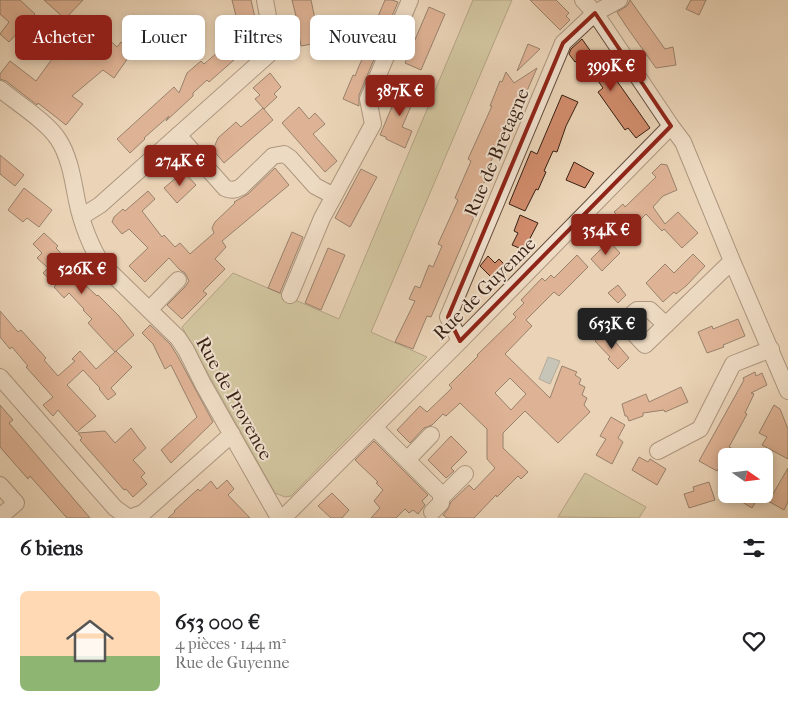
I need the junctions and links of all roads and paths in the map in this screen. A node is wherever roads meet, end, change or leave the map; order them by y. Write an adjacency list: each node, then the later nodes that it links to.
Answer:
1 (265, 0): 8 (street)
2 (410, 0): 9 (street)
3 (583, 0): 5 (street)
4 (619, 0): 5 (street, Rue de Bretagne)
5 (595, 13): 7 (street); 16 (street, Rue de Bretagne)
6 (0, 89): 10 (street, Rue de Provence)
7 (672, 126): 11 (street); 16 (street, Rue de Guyenne)
8 (178, 135): 9 (street); 10 (street)
9 (334, 196): 13 (street)
10 (81, 217): 14 (street, Rue de Provence)
11 (732, 261): 15 (street); 17 (street)
12 (178, 280): 14 (street)
13 (290, 294)
14 (149, 310): 21 (street, Rue de Provence)
15 (666, 325)
16 (460, 341): 20 (street, Rue de Guyenne)
17 (771, 349): 19 (street); 23 (street)
18 (1, 381): 21 (street)
19 (788, 391)
20 (374, 427): 24 (street); 30 (street, Rue de Guyenne)
21 (232, 434): 30 (street, Rue de Provence)
22 (431, 435): 24 (street)
23 (658, 451)
24 (407, 460): 27 (street)
25 (465, 474): 27 (street)
26 (0, 485): 29 (street)
27 (443, 496): 28 (street)
28 (432, 512)
29 (1, 516)
30 (281, 518)

